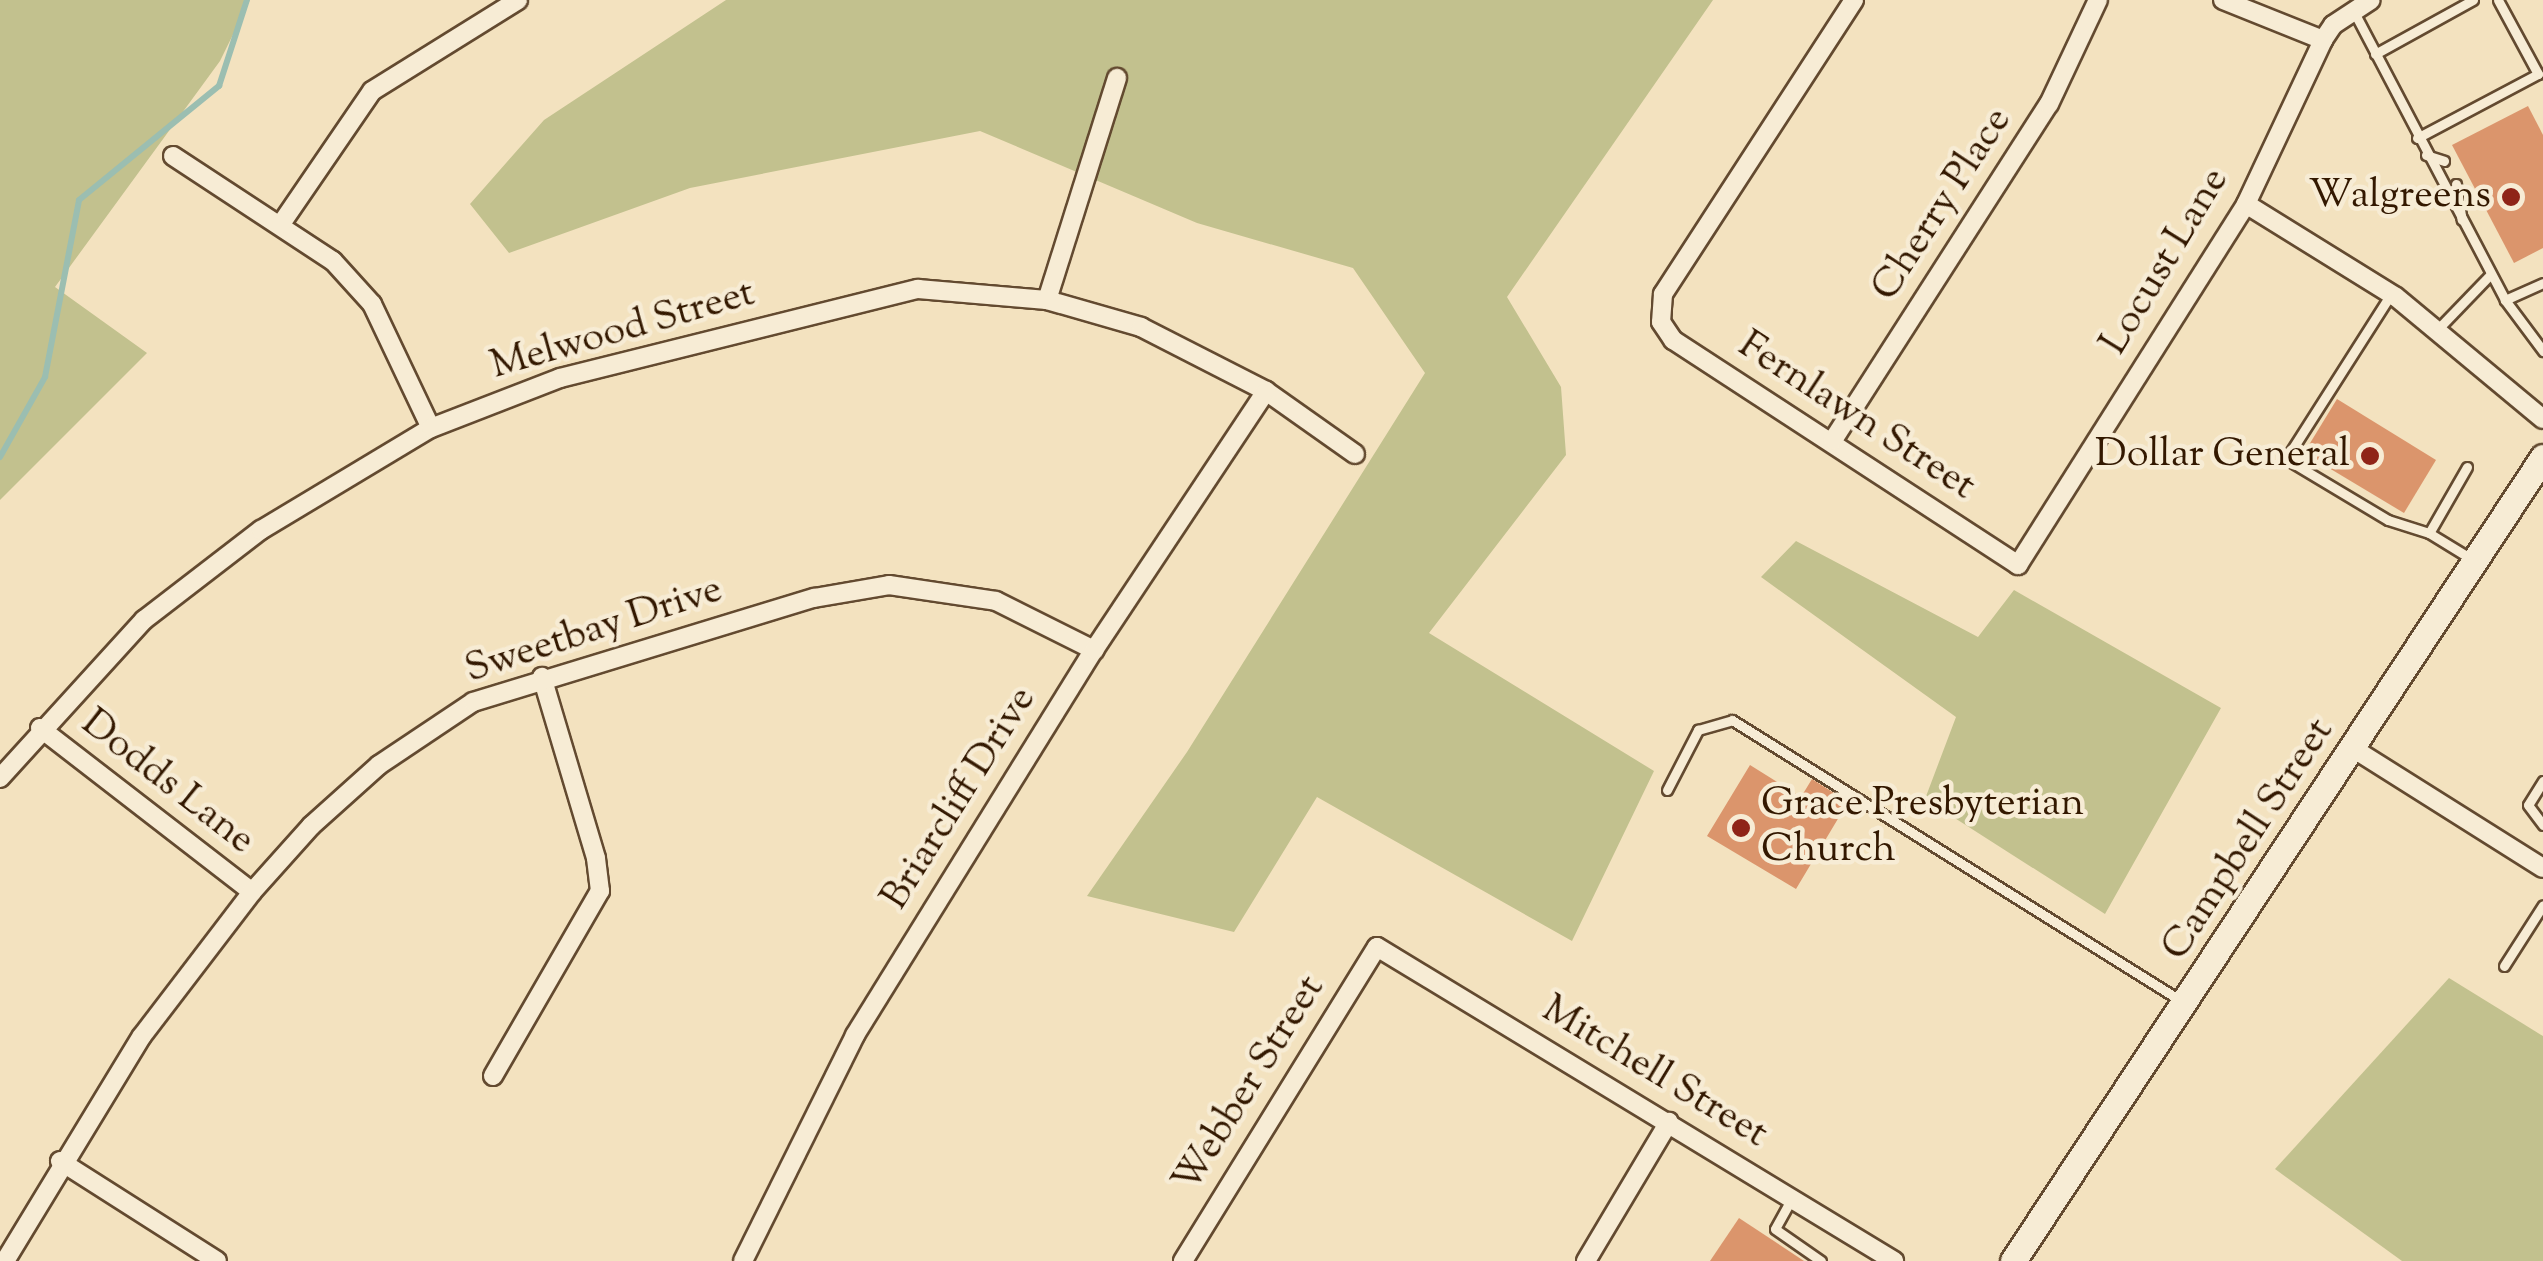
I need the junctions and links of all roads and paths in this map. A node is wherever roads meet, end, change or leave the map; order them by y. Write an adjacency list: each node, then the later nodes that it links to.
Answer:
1 (518, 0): 20 (street)
2 (1854, 0): 31 (street, Fernlawn Street)
3 (2098, 0): 31 (street, Cherry Place)
4 (2223, 0): 9 (street)
5 (2371, 0): 8 (street, Locust Lane)
6 (2474, 0): 10 (lane)
7 (2498, 0): 11 (lane)
8 (2352, 10): 9 (street, Locust Lane); 10 (lane)
9 (2323, 40): 18 (street, Locust Lane)
10 (2375, 54): 13 (lane)
11 (2542, 76): 13 (lane)
12 (1117, 78): 24 (street)
13 (2418, 138): 14 (lane)
14 (2426, 155): 16 (lane); 19 (lane)
15 (173, 156): 20 (street)
16 (2444, 161)
17 (2456, 184): 19 (lane)
18 (2246, 204): 23 (street); 37 (street, Locust Lane)
19 (2462, 222): 21 (lane)
20 (281, 224): 30 (street)
21 (2490, 275): 25 (lane); 26 (lane)
22 (2543, 283): 25 (lane)
23 (2390, 294): 26 (street); 35 (lane)
24 (1047, 300): 28 (street, Melwood Street); 30 (street, Melwood Street)
25 (2505, 300): 27 (lane)
26 (2437, 330): 29 (street)
27 (2543, 350)
28 (1266, 391): 32 (street, Melwood Street); 38 (street, Briarcliff Drive)
29 (2543, 419)
30 (431, 428): 40 (street, Melwood Street)
31 (1833, 440): 37 (street, Fernlawn Street)
32 (1355, 454)
33 (2543, 457): 36 (main road, Campbell Street)
34 (2467, 467): 35 (lane)
35 (2430, 532): 36 (lane)
36 (2475, 562): 41 (main road, Campbell Street)
37 (2018, 564)
38 (1094, 650): 39 (street, Sweetbay Drive); 58 (street, Briarcliff Drive)
39 (542, 677): 47 (street, Sweetbay Drive); 52 (street)
40 (40, 728): 42 (street, Melwood Street); 47 (street, Dodds Lane)
41 (2354, 749): 46 (street); 51 (main road, Campbell Street)
42 (0, 778)
43 (2543, 780): 45 (lane)
44 (1666, 790): 51 (lane)
45 (2543, 825)
46 (2543, 868)
47 (252, 892): 54 (street, Sweetbay Drive)
48 (2543, 905): 50 (lane)
49 (1377, 946): 53 (street, Mitchell Street); 59 (street, Webber Street)
50 (2504, 966)
51 (2186, 1004): 63 (main road, Campbell Street)
52 (492, 1076)
53 (1669, 1122): 55 (street, Mitchell Street); 60 (street)
54 (60, 1162): 56 (street, Sweetbay Drive); 57 (street)
55 (1792, 1198): 61 (lane); 62 (street, Mitchell Street)
56 (5, 1261)
57 (217, 1261)
58 (743, 1261)
59 (1184, 1261)
60 (1586, 1261)
61 (1821, 1261)
62 (1894, 1261)
63 (2013, 1261)

